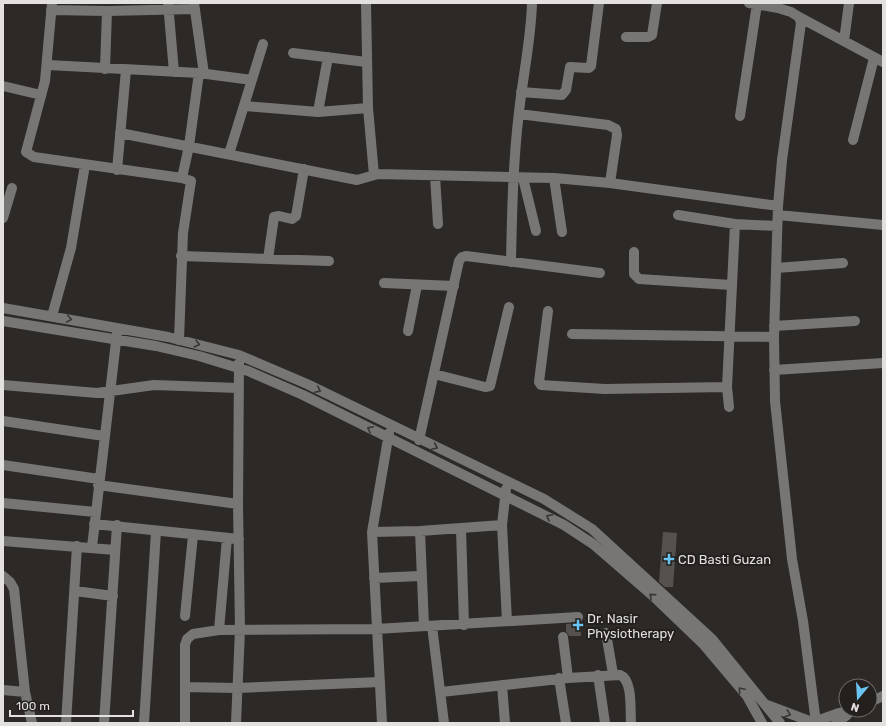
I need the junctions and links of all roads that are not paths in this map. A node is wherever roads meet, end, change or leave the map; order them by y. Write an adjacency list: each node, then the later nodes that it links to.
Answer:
1 (366, 3): 18 (street)
2 (532, 3): 26 (street)
3 (599, 3): 26 (street)
4 (657, 3): 12 (street)
5 (849, 3): 13 (street)
6 (753, 4): 11 (street); 32 (street)
7 (52, 6): 10 (street); 19 (street)
8 (194, 6): 9 (street); 23 (street)
9 (168, 7): 10 (street); 22 (street)
10 (108, 11): 20 (street)
11 (800, 17): 13 (street); 47 (street)
12 (626, 37)
13 (844, 40): 17 (street)
14 (263, 44): 24 (street)
15 (293, 52): 16 (street)
16 (328, 58): 18 (street); 30 (street)
17 (879, 60): 34 (street)
18 (366, 62): 29 (street)
19 (48, 65): 20 (street); 27 (street)
20 (105, 69): 21 (street)
21 (126, 70): 22 (street); 33 (street)
22 (174, 72): 23 (street)
23 (202, 74): 24 (street); 35 (street)
24 (252, 80): 28 (street)
25 (3, 86): 27 (street)
26 (522, 92): 31 (street)
27 (42, 95): 37 (street)
28 (245, 106): 30 (street); 36 (street)
29 (368, 108): 30 (street); 40 (street)
30 (318, 112)
31 (519, 114): 43 (street); 45 (street)
32 (740, 116)
33 (120, 133): 35 (street); 39 (street)
34 (853, 140)
35 (190, 146): 36 (street); 42 (street)
36 (229, 154): 38 (street)
37 (84, 165): 39 (street); 71 (street)
38 (304, 169): 40 (street); 58 (street)
39 (117, 170): 42 (street)
40 (374, 174): 41 (street)
41 (435, 176): 43 (street); 50 (street)
42 (182, 178): 57 (street)
43 (519, 178): 44 (street); 54 (street); 60 (street)
44 (554, 178): 45 (street); 55 (street)
45 (610, 183): 47 (street)
46 (12, 188): 49 (street)
47 (778, 211): 52 (street); 53 (street)
48 (678, 215): 51 (street)
49 (3, 218)
50 (438, 224)
51 (735, 224): 53 (street); 66 (street)
52 (883, 225)
53 (777, 226): 62 (street)
54 (536, 231)
55 (562, 232)
56 (634, 252): 66 (street)
57 (181, 256): 58 (street); 81 (street)
58 (268, 259): 59 (street)
59 (329, 261)
60 (512, 262): 63 (street); 67 (street)
61 (843, 263): 62 (street)
62 (776, 268): 74 (street)
63 (600, 273)
64 (384, 283): 65 (street)
65 (417, 285): 67 (street); 76 (street)
66 (731, 285): 79 (street)
67 (454, 286): 86 (street)
68 (509, 307): 86 (street)
69 (3, 308): 71 (street)
70 (548, 311): 88 (street)
71 (52, 316): 75 (street, one-way to 75)
72 (3, 321): 80 (street)
73 (855, 321): 74 (street)
74 (774, 326): 78 (street)
75 (118, 327): 80 (street); 81 (street)
76 (408, 331)
77 (572, 334): 79 (street)
78 (774, 336): 79 (street); 85 (street)
79 (729, 337): 88 (street)
80 (117, 339): 84 (street); 90 (street)
81 (179, 340): 82 (street, one-way to 82)
82 (239, 355): 84 (street); 93 (street, one-way to 93)
83 (883, 363): 85 (street)
84 (238, 368): 89 (street); 95 (street, one-way to 84)
85 (774, 370): 145 (street)
86 (434, 374): 96 (street)
87 (3, 385): 90 (street)
88 (727, 387): 91 (street)
89 (238, 388): 90 (street); 102 (street)
90 (111, 392): 94 (street)
91 (729, 407)
92 (3, 421): 94 (street)
93 (391, 426): 95 (street); 96 (street)
94 (104, 436): 99 (street)
95 (387, 438): 100 (street); 109 (street)
96 (420, 440): 98 (street, one-way to 98)
97 (3, 465): 99 (street)
98 (507, 481): 100 (street); 143 (street)
99 (98, 482): 102 (street); 103 (street)
100 (505, 494): 105 (street); 158 (street, one-way to 100)
101 (3, 503): 103 (street)
102 (238, 504): 113 (street)
103 (95, 512): 104 (street)
104 (94, 524): 106 (street); 116 (street)
105 (502, 525): 107 (street); 125 (street)
106 (117, 526): 108 (street); 117 (street)
107 (461, 529): 110 (street); 126 (street)
108 (156, 531): 111 (street); 149 (street)
109 (372, 532): 110 (street); 120 (street)
110 (420, 532): 119 (street)
111 (193, 535): 112 (street); 123 (street)
112 (227, 538): 113 (street); 128 (street)
113 (239, 539): 129 (street)
114 (3, 541): 115 (street)
115 (77, 546): 116 (street); 121 (street)
116 (92, 547): 117 (street)
117 (115, 550): 122 (street)
118 (3, 576): 141 (street)
119 (420, 576): 120 (street); 127 (street)
120 (374, 578): 130 (street)
121 (75, 591): 122 (street); 147 (street)
122 (113, 596): 148 (street)
123 (185, 616)
124 (578, 617): 125 (street)
125 (507, 621): 126 (street)
126 (464, 625): 127 (street)
127 (428, 626): 130 (street); 142 (street)
128 (220, 630): 129 (street); 138 (street)
129 (240, 630): 130 (street); 139 (street)
130 (376, 630): 136 (street)
131 (606, 633): 133 (street)
132 (563, 637): 135 (street)
133 (613, 674): 134 (street); 157 (street)
134 (598, 675): 135 (street); 156 (street)
135 (564, 678): 137 (street); 155 (street)
136 (380, 682): 139 (street); 152 (street)
137 (502, 685): 142 (street); 154 (street)
138 (185, 687): 139 (street); 150 (street)
139 (237, 688): 151 (street)
140 (3, 690): 141 (street)
141 (25, 692): 146 (street)
142 (441, 692): 153 (street)
143 (765, 705): 145 (street, one-way to 145); 159 (street)
144 (838, 714): 145 (street)
145 (814, 722)
146 (32, 723)
147 (66, 723)
148 (104, 723)
149 (144, 723)
150 (185, 723)
151 (236, 723)
152 (382, 723)
153 (444, 723)
154 (505, 723)
155 (566, 723)
156 (605, 723)
157 (631, 723)
158 (762, 723)
159 (780, 723)

